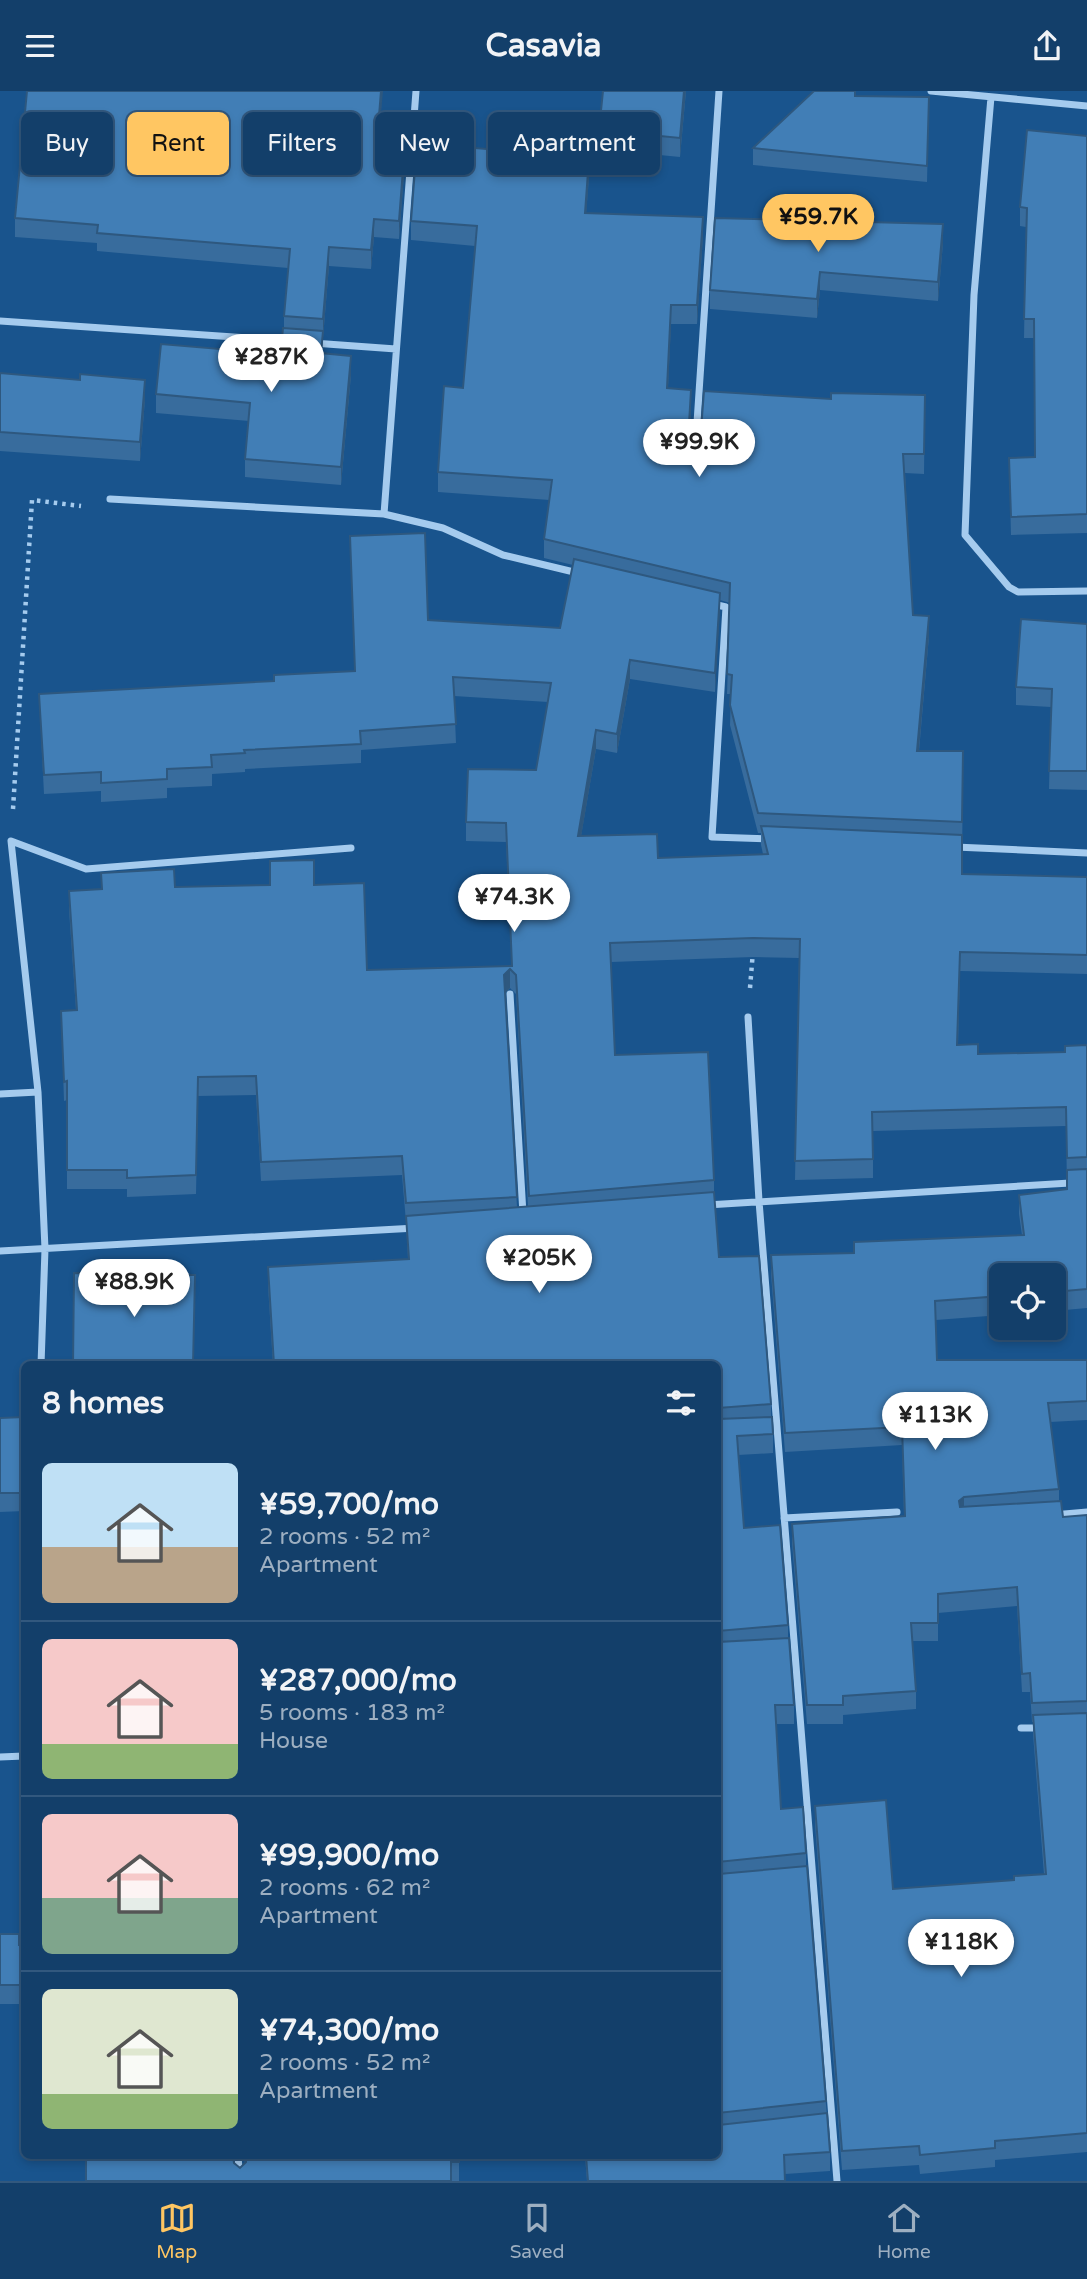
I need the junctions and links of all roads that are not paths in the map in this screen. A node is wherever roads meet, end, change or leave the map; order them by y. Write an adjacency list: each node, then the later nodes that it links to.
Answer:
1 (415, 91): 7 (street)
2 (719, 91): 8 (street)
3 (931, 91): 4 (street)
4 (991, 97): 5 (street); 12 (street)
5 (1087, 106)
6 (0, 321): 7 (street)
7 (396, 349): 10 (street)
8 (694, 461)
9 (110, 499): 10 (street)
10 (384, 514): 11 (street)
11 (582, 573)
12 (1087, 591)
13 (699, 601): 14 (street)
14 (775, 839)
15 (0, 841): 16 (street)
16 (11, 841): 18 (street); 22 (street)
17 (951, 847): 19 (street)
18 (351, 848)
19 (1087, 853)
20 (510, 994): 27 (street)
21 (748, 1017): 25 (street)
22 (38, 1092): 23 (street); 29 (street)
23 (0, 1094)
24 (1087, 1182): 25 (street)
25 (759, 1201): 26 (street); 33 (street)
26 (704, 1206)
27 (523, 1222)
28 (428, 1227): 29 (street)
29 (45, 1249): 30 (street); 31 (street)
30 (0, 1251)
31 (41, 1361)
32 (765, 1429): 33 (street)
33 (777, 1429): 37 (street)
34 (897, 1512): 37 (street)
35 (1087, 1512): 36 (street)
36 (1046, 1515)
37 (784, 1518): 38 (street)
38 (794, 1650): 39 (street); 44 (street)
39 (781, 1651)
40 (1048, 1727): 41 (street)
41 (1021, 1728)
42 (21, 1756): 43 (street)
43 (0, 1757)
44 (813, 1878): 45 (street); 46 (street)
45 (799, 1880)
46 (832, 2125): 47 (street); 50 (street)
47 (820, 2127)
48 (238, 2159): 49 (street)
49 (240, 2181)
50 (837, 2181)

